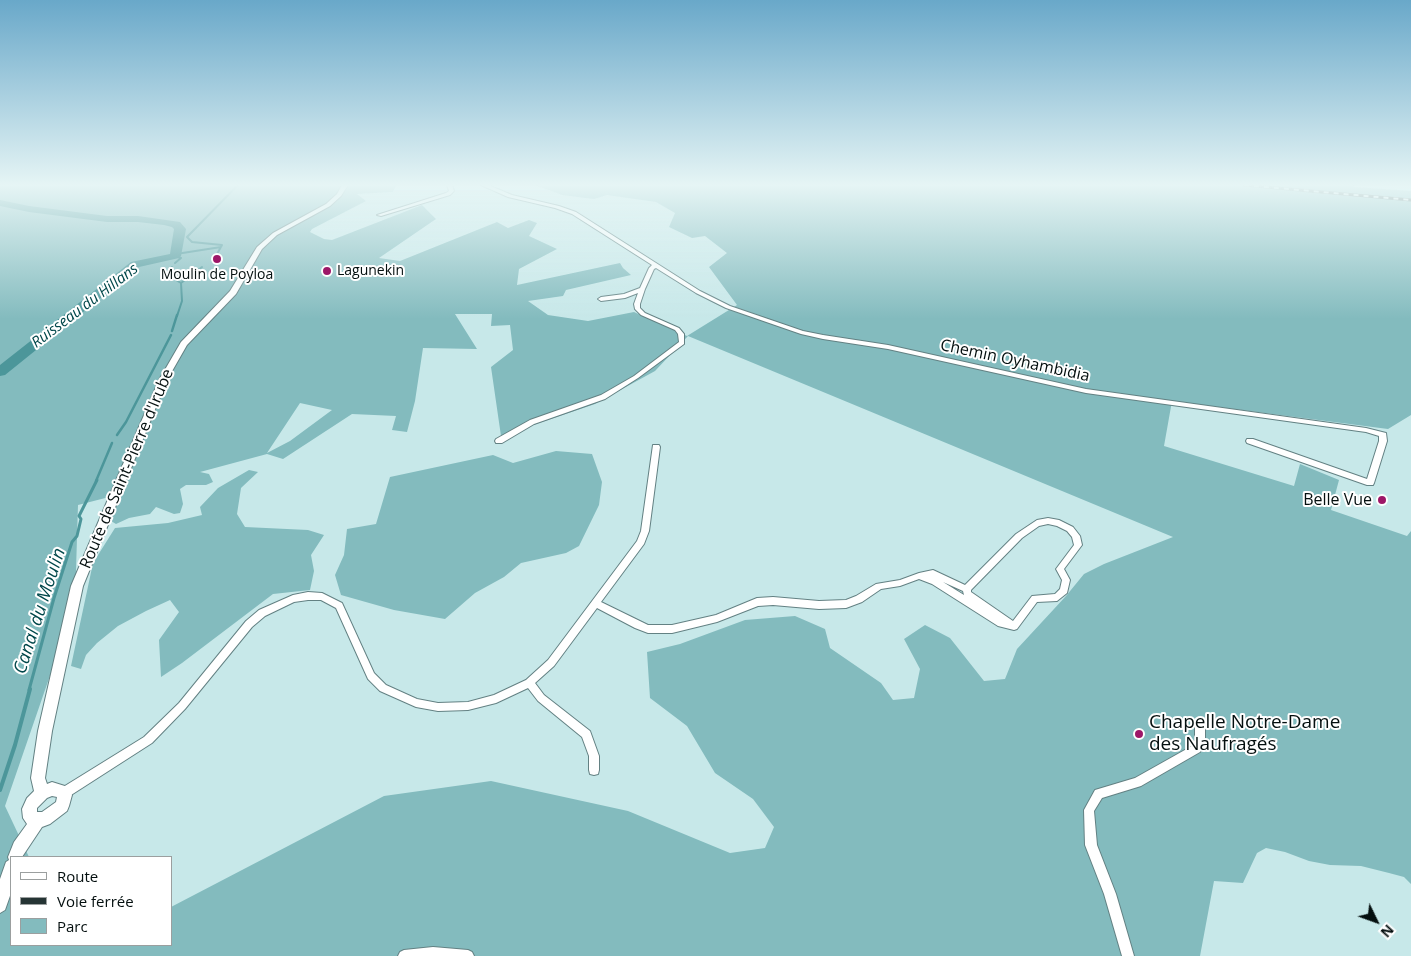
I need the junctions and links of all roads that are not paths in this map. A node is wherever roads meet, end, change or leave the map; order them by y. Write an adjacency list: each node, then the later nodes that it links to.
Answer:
1 (283, 230): 16 (street, Route de Saint-Pierre d'Irube)
2 (599, 230): 3 (street, Chemin Oyhambidia)
3 (655, 266): 4 (street); 7 (street, Chemin Oyhambidia)
4 (642, 289): 5 (street); 6 (street)
5 (601, 300)
6 (499, 441)
7 (1250, 441)
8 (656, 447): 11 (street)
9 (919, 576): 10 (street); 11 (street); 12 (street)
10 (966, 589): 12 (street); 12 (street)
11 (596, 604): 13 (street)
12 (1014, 626)
13 (529, 683): 15 (street); 17 (street)
14 (1200, 726): 24 (street)
15 (594, 770)
16 (42, 793): 17 (street); 18 (street)
17 (64, 793): 18 (street)
18 (38, 820): 19 (street)
19 (15, 856)
20 (10, 870): 21 (street)
21 (0, 904)
22 (404, 956): 23 (street)
23 (468, 956)
24 (1128, 956)

